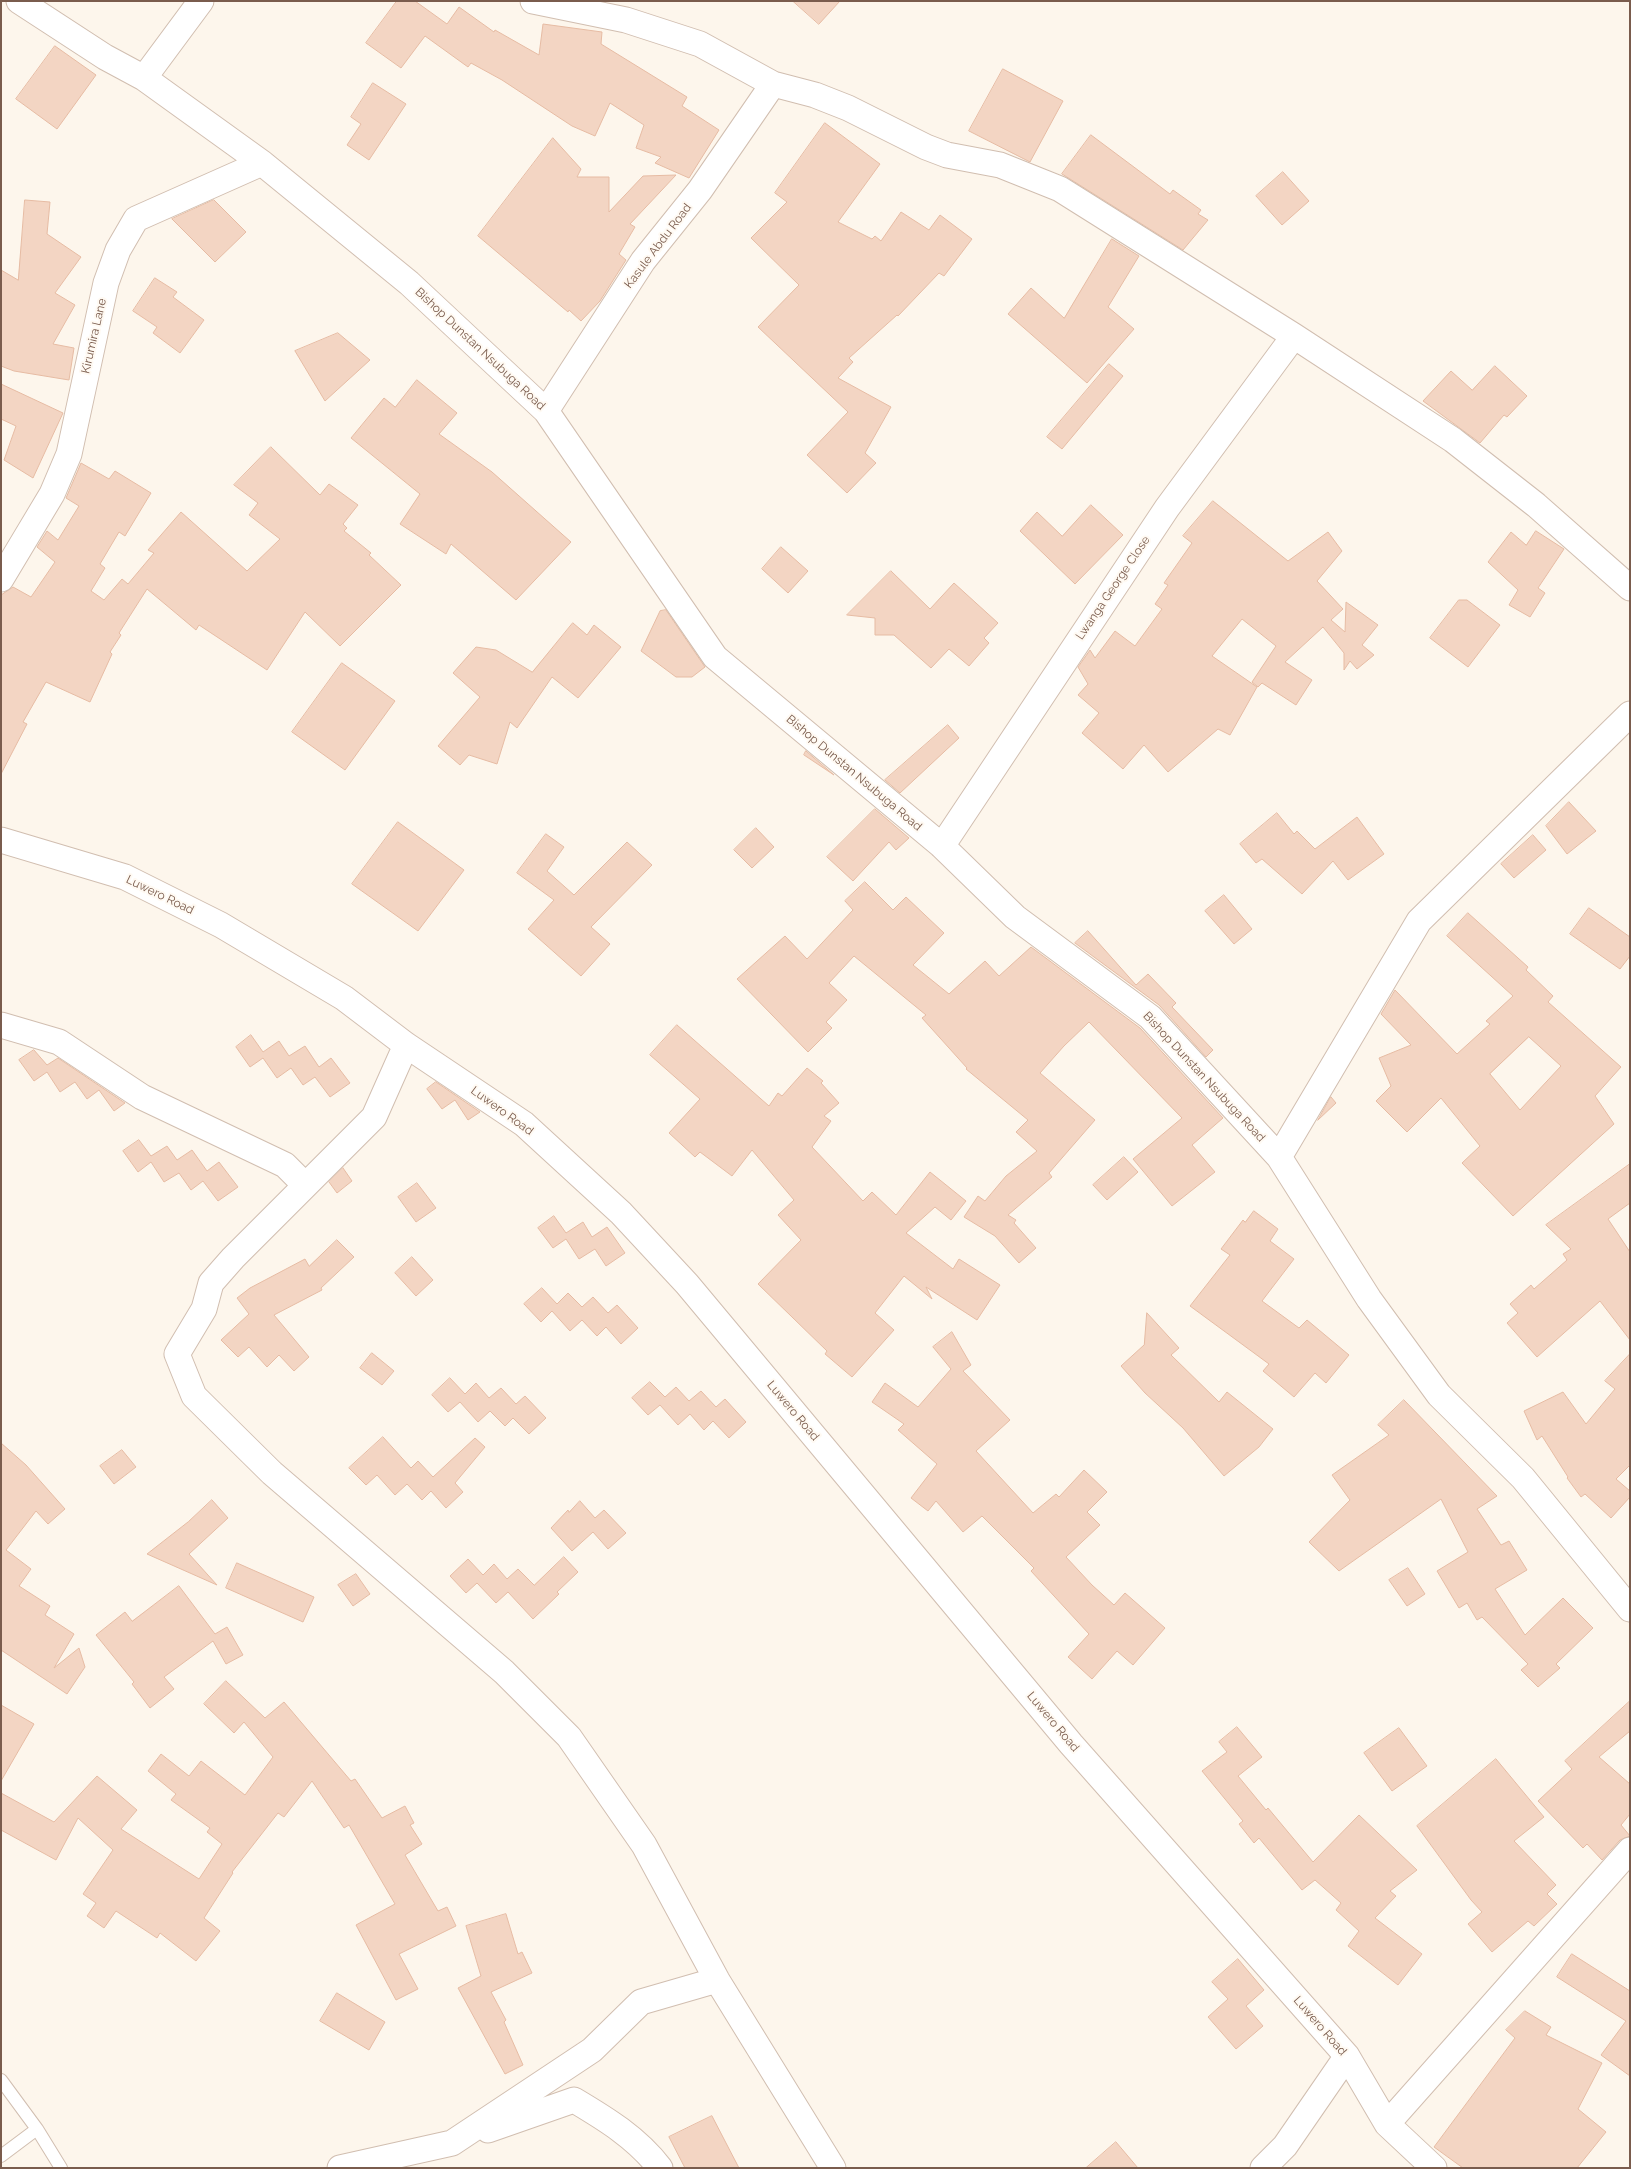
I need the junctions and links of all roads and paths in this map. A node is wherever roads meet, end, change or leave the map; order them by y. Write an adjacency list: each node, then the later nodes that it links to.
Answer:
1 (19, 1): 4 (street, Bishop Dunstan Nsubuga Road)
2 (201, 1): 4 (street)
3 (533, 1): 5 (street)
4 (144, 78): 6 (street, Bishop Dunstan Nsubuga Road)
5 (773, 84): 7 (street); 8 (street, Kasule Abdu Road)
6 (262, 163): 8 (street, Bishop Dunstan Nsubuga Road); 9 (street, Kirumira Lane)
7 (1294, 336): 10 (street); 13 (street, Lwanga George Close)
8 (546, 411): 13 (street, Bishop Dunstan Nsubuga Road)
9 (1, 579)
10 (1630, 588)
11 (1630, 714): 16 (street)
12 (1, 840): 15 (street, Luwero Road)
13 (942, 846): 16 (street, Bishop Dunstan Nsubuga Road)
14 (1, 1025): 17 (street)
15 (406, 1045): 17 (street); 21 (street, Luwero Road)
16 (1279, 1157): 18 (street, Bishop Dunstan Nsubuga Road)
17 (305, 1185): 20 (street)
18 (1630, 1609)
19 (1630, 1850): 23 (street)
20 (717, 1980): 25 (street); 30 (street)
21 (1347, 2056): 23 (street, Luwero Road); 31 (street)
22 (1, 2080): 24 (lane)
23 (1387, 2124): 32 (street, Luwero Road)
24 (37, 2129): 26 (lane); 27 (lane)
25 (452, 2143): 28 (street); 29 (street)
26 (1, 2156)
27 (61, 2168)
28 (340, 2168)
29 (660, 2168)
30 (833, 2168)
31 (1263, 2168)
32 (1434, 2168)

